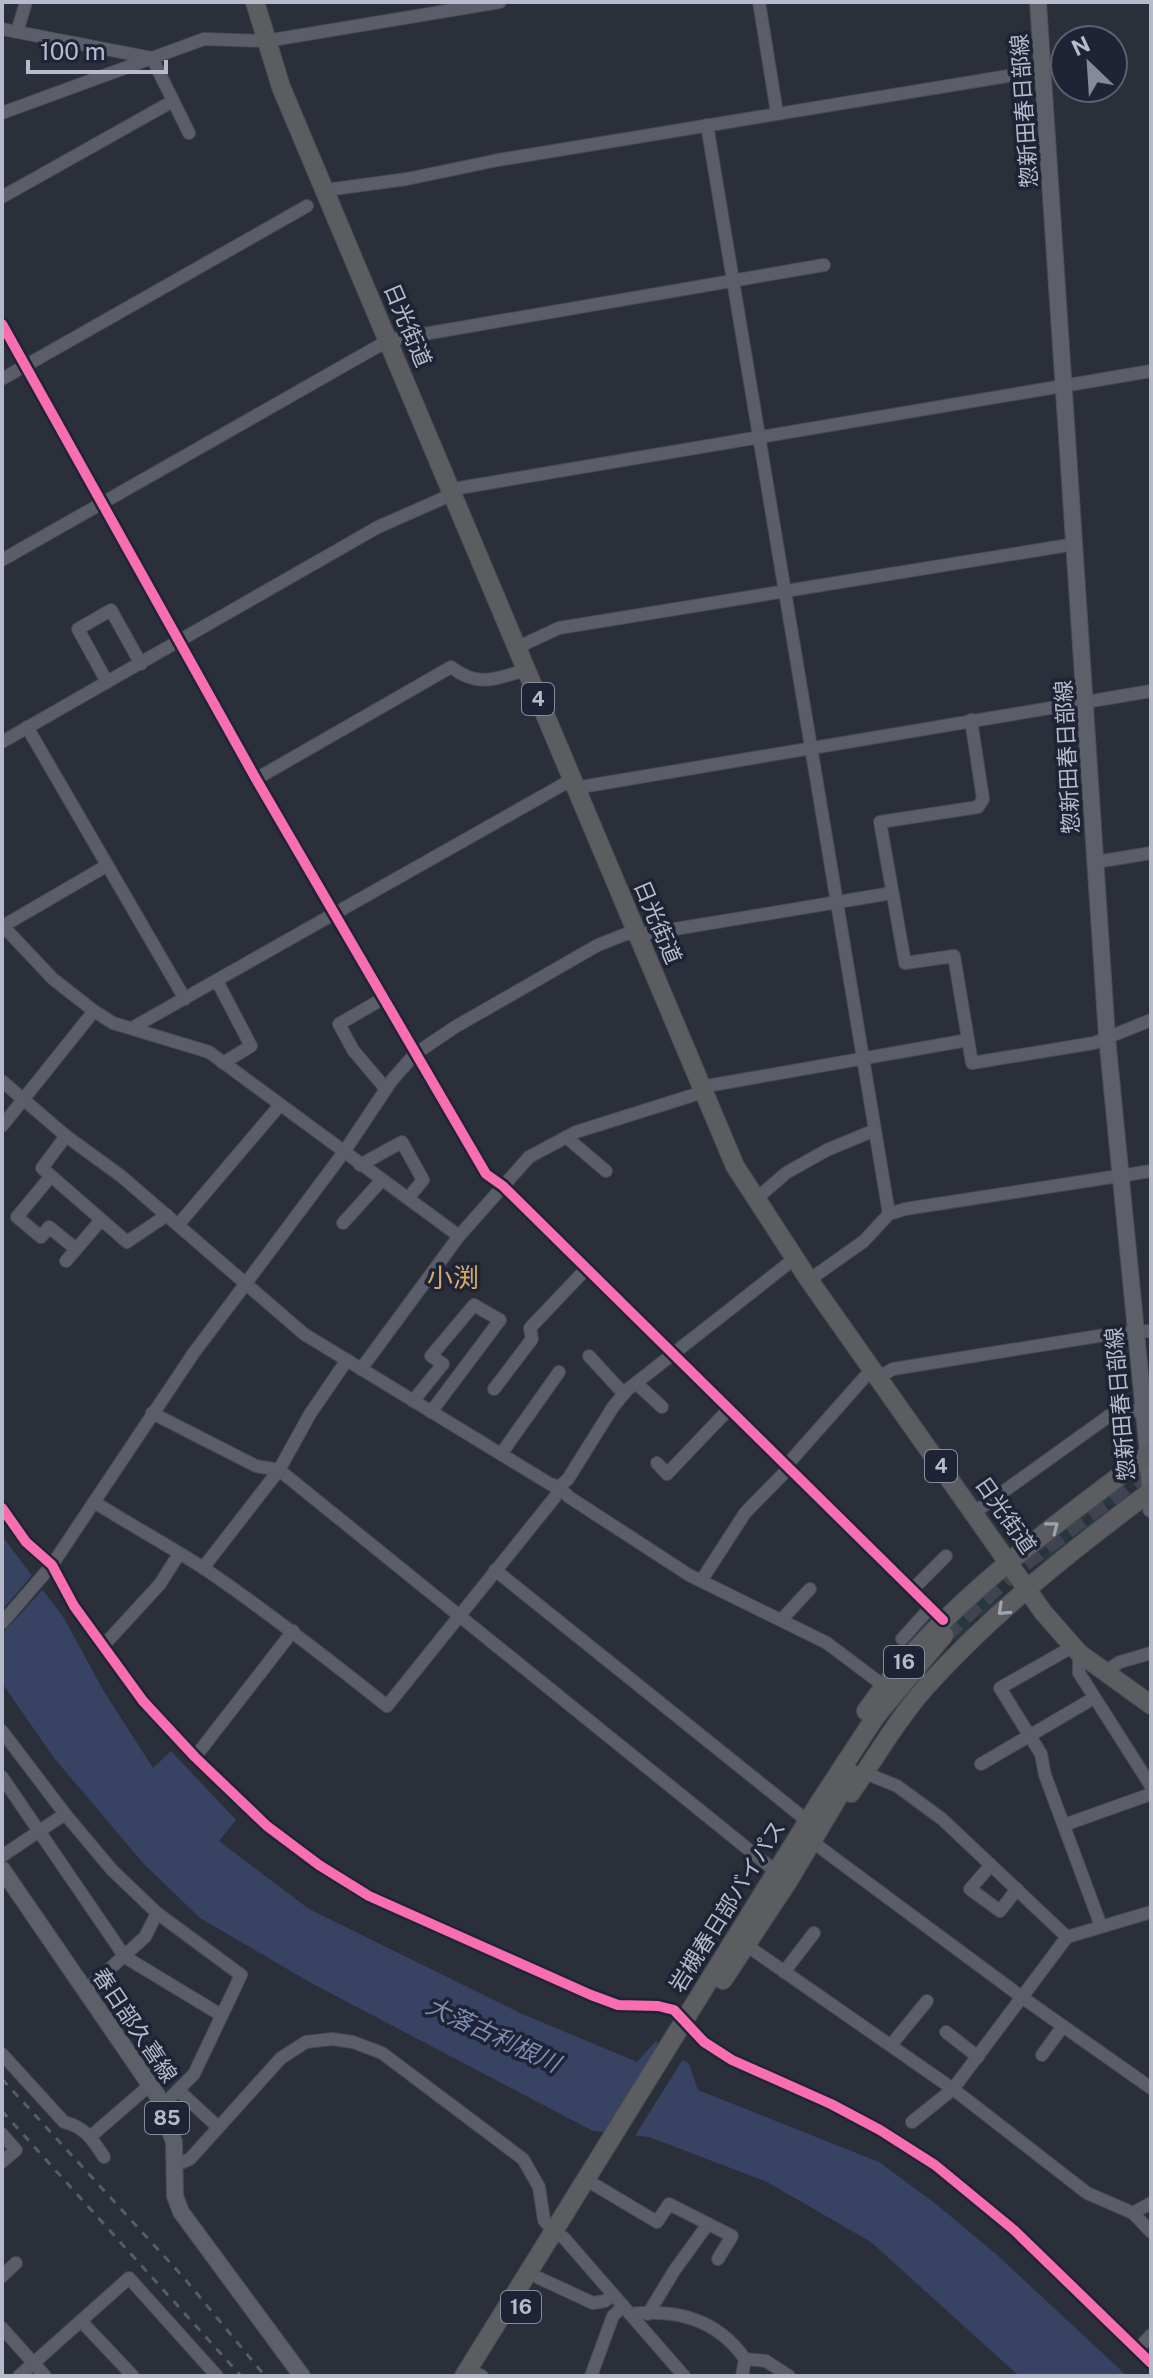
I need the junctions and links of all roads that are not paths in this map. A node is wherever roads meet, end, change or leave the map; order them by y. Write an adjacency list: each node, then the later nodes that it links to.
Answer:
1 (26, 2): 7 (street)
2 (255, 2): 8 (highway, 日光街道 / 4)
3 (500, 2): 8 (street)
4 (759, 2): 13 (street)
5 (1038, 2): 10 (main road, 惣新田春日部線)
6 (2, 29): 7 (street)
7 (17, 32): 9 (street)
8 (266, 41): 9 (street); 16 (highway, 日光街道 / 4)
9 (152, 58): 11 (street); 12 (street)
10 (1044, 70): 13 (street); 26 (main road, 惣新田春日部線)
11 (173, 101): 15 (street); 17 (street)
12 (2, 113)
13 (777, 113): 14 (street)
14 (707, 125): 16 (street); 20 (street)
15 (189, 133)
16 (326, 190): 22 (highway, 日光街道 / 4)
17 (2, 197)
18 (307, 206): 23 (street)
19 (824, 265): 20 (street)
20 (732, 282): 22 (street); 27 (street)
21 (2, 324): 23 (street)
22 (389, 340): 28 (highway, 日光街道 / 4); 29 (street)
23 (25, 366): 25 (street); 29 (street)
24 (1151, 371): 26 (street)
25 (2, 379)
26 (1064, 386): 27 (street); 30 (main road, 惣新田春日部線)
27 (760, 437): 28 (street); 32 (street)
28 (453, 494): 33 (street); 34 (highway, 日光街道 / 4)
29 (103, 503): 31 (street); 33 (street)
30 (1075, 544): 32 (street); 39 (main road, 惣新田春日部線)
31 (2, 560)
32 (785, 591): 34 (street); 43 (street)
33 (178, 643): 35 (street); 44 (street)
34 (516, 648): 36 (highway, 日光街道 / 4)
35 (141, 664): 37 (street); 37 (street)
36 (525, 670): 44 (street); 45 (highway, 日光街道 / 4)
37 (107, 682): 41 (street)
38 (1151, 691): 39 (street)
39 (1087, 701): 40 (street); 47 (main road, 惣新田春日部線)
40 (971, 720): 43 (street); 49 (street)
41 (27, 727): 42 (street); 48 (street)
42 (2, 742)
43 (810, 748): 45 (street); 50 (street)
44 (256, 779): 51 (street)
45 (573, 784): 51 (street); 53 (highway, 日光街道 / 4)
46 (1151, 853): 47 (street)
47 (1096, 862): 60 (main road, 惣新田春日部線)
48 (106, 866): 52 (street); 56 (street)
49 (892, 893): 50 (street); 61 (street)
50 (835, 902): 53 (street); 63 (street)
51 (336, 913): 54 (street); 55 (street)
52 (2, 925): 57 (street)
53 (637, 932): 62 (street); 67 (highway, 日光街道 / 4)
54 (217, 981): 56 (street); 64 (street)
55 (384, 998): 62 (street); 66 (street)
56 (185, 999): 59 (street)
57 (94, 1011): 59 (street); 68 (street)
58 (1151, 1020): 60 (street)
59 (132, 1028): 64 (street)
60 (1107, 1037): 61 (street); 79 (main road, 惣新田春日部線)
61 (968, 1040): 63 (street)
62 (415, 1054): 66 (street); 81 (street)
63 (862, 1057): 67 (street); 71 (street)
64 (223, 1063): 69 (street)
65 (2, 1081): 68 (street)
66 (386, 1089): 74 (street)
67 (702, 1090): 73 (street); 83 (highway, 日光街道 / 4)
68 (24, 1100): 70 (street); 72 (street)
69 (280, 1105): 74 (street); 88 (street)
70 (2, 1126)
71 (875, 1130): 83 (street); 84 (street)
72 (66, 1136): 78 (street); 85 (street)
73 (566, 1137): 76 (street); 81 (street)
74 (344, 1152): 75 (street); 95 (street)
75 (360, 1165): 80 (street); 82 (street)
76 (606, 1171)
77 (1151, 1171): 79 (street)
78 (51, 1176): 86 (street); 90 (street)
79 (1120, 1176): 84 (street); 96 (main road, 惣新田春日部線)
80 (381, 1181): 82 (street); 87 (street)
81 (503, 1186): 89 (street); 93 (street)
82 (409, 1197): 89 (street)
83 (755, 1200): 91 (highway, 日光街道 / 4)
84 (889, 1214): 94 (street)
85 (167, 1215): 86 (street); 88 (street)
86 (101, 1220): 90 (street)
87 (343, 1223)
88 (178, 1225): 95 (street)
89 (459, 1236): 100 (street)
90 (76, 1249): 92 (street)
91 (794, 1259): 94 (highway, 日光街道 / 4); 97 (street)
92 (66, 1261)
93 (586, 1269): 97 (street); 104 (street)
94 (809, 1280): 102 (highway, 日光街道 / 4)
95 (246, 1283): 99 (street); 111 (street)
96 (1143, 1332): 102 (street); 109 (main road, 惣新田春日部線)
97 (672, 1354): 103 (street); 108 (street)
98 (589, 1356): 105 (street)
99 (347, 1360): 100 (street); 116 (street)
100 (361, 1369): 106 (street)
101 (559, 1372): 113 (street)
102 (874, 1374): 115 (street); 122 (highway, 日光街道 / 4)
103 (636, 1383): 105 (street); 107 (street)
104 (494, 1389)
105 (624, 1394): 117 (street)
106 (413, 1401): 110 (street); 110 (street)
107 (662, 1407)
108 (729, 1409): 114 (street); 115 (street)
109 (1144, 1410): 112 (main road, 惣新田春日部線); 122 (street)
110 (431, 1412): 113 (street)
111 (152, 1413): 116 (street); 119 (street)
112 (1150, 1453): 118 (main road, 惣新田春日部線); 125 (highway, 16, one-way to 112)
113 (501, 1454): 117 (street)
114 (657, 1463)
115 (788, 1467): 129 (street); 132 (street)
116 (279, 1470): 126 (street); 133 (street)
117 (559, 1487): 128 (street); 129 (street)
118 (1151, 1491): 121 (main road, 惣新田春日部線); 130 (highway, 16)
119 (94, 1502): 123 (street); 127 (street)
120 (2, 1508): 127 (street)
121 (1151, 1509)
122 (975, 1512): 125 (highway, 日光街道 / 4)
123 (179, 1554): 126 (street); 139 (street)
124 (946, 1556): 132 (street)
125 (1009, 1562): 130 (highway, 日光街道 / 4); 136 (highway, 16)
126 (203, 1568): 137 (street)
127 (48, 1570): 135 (street); 139 (street)
128 (495, 1570): 133 (street); 155 (street)
129 (701, 1581): 134 (street)
130 (1027, 1588): 136 (highway, 16, one-way to 136); 140 (highway, 日光街道 / 4)
131 (810, 1589): 134 (street)
132 (912, 1590): 136 (street)
133 (462, 1616): 137 (street); 161 (street)
134 (782, 1619): 143 (street)
135 (2, 1623)
136 (948, 1629): 138 (street); 143 (highway, 16); 150 (highway, 16); 163 (highway, 岩槻春日部バイパス / 16); 170 (highway, 岩槻春日部バイパス / 16)
137 (293, 1631): 148 (street)
138 (902, 1639)
139 (104, 1645): 148 (street)
140 (1076, 1648): 142 (highway, 4); 144 (street, 日光街道); 147 (street)
141 (1151, 1653): 142 (street)
142 (1104, 1672): 145 (highway, 4)
143 (884, 1686): 155 (highway, 16)
144 (1094, 1698): 147 (street); 152 (street, 日光街道)
145 (1151, 1705)
146 (2, 1731): 154 (street)
147 (1031, 1737): 149 (street); 156 (street)
148 (195, 1757): 177 (street)
149 (981, 1764)
150 (865, 1773): 158 (highway, 16); 160 (street)
151 (2, 1777): 157 (street)
152 (1151, 1786)
153 (1151, 1794): 156 (street)
154 (65, 1814): 157 (street); 166 (street)
155 (800, 1815): 161 (highway, 16)
156 (1064, 1825): 167 (street)
157 (39, 1832): 159 (street); 171 (street)
158 (818, 1846): 163 (highway, 16); 174 (street)
159 (2, 1856)
160 (991, 1865): 164 (street); 164 (street)
161 (769, 1866): 170 (highway, 16)
162 (2, 1869): 173 (main road, 春日部久喜線 / 85)
163 (789, 1880): 170 (highway, 岩槻春日部バイパス / 16)
164 (1017, 1889): 169 (street)
165 (1151, 1912): 167 (street)
166 (157, 1913): 171 (street); 176 (street)
167 (1101, 1926): 169 (street)
168 (814, 1933): 172 (street)
169 (1067, 1937): 174 (street)
170 (740, 1942): 172 (street); 177 (highway, 岩槻春日部バイパス / 16)
171 (125, 1957): 173 (street); 176 (street)
172 (784, 1972): 180 (street)
173 (85, 1991): 184 (main road, 春日部久喜線 / 85)
174 (1023, 1998): 178 (street); 183 (street)
175 (927, 2001): 180 (street)
176 (221, 2015): 187 (street)
177 (689, 2023): 193 (highway, 岩槻春日部バイパス / 16); 213 (street)
178 (1063, 2026): 182 (street); 185 (street)
179 (946, 2032): 183 (street)
180 (891, 2045): 186 (street)
181 (2, 2054): 192 (street)
182 (1042, 2055)
183 (978, 2057): 186 (street)
184 (150, 2085): 188 (main road, 春日部久喜線 / 85); 192 (street)
185 (1151, 2088)
186 (953, 2089): 189 (street); 199 (street)
187 (179, 2091): 188 (street); 190 (street)
188 (162, 2106): 196 (main road, 春日部久喜線 / 85)
189 (912, 2122)
190 (218, 2127): 196 (street); 202 (street)
191 (2, 2134): 195 (street)
192 (90, 2137): 194 (street)
193 (615, 2143): 197 (highway, 岩槻春日部バイパス / 16); 202 (highway, 岩槻春日部バイパス / 16)
194 (104, 2157)
195 (2, 2162)
196 (176, 2165): 221 (main road, 春日部久喜線 / 85)
197 (595, 2185): 200 (street); 202 (highway, 岩槻春日部バイパス / 16)
198 (1151, 2203): 199 (street)
199 (1133, 2213): 201 (street)
200 (708, 2224): 203 (street); 209 (street)
201 (1151, 2232)
202 (558, 2234): 206 (highway, 岩槻春日部バイパス / 16); 207 (street); 222 (highway, 岩槻春日部バイパス / 16)
203 (718, 2259)
204 (16, 2263): 205 (street)
205 (2, 2276)
206 (539, 2278): 207 (street); 222 (highway, 岩槻春日部バイパス / 16)
207 (613, 2295): 208 (street)
208 (627, 2310): 209 (street); 223 (street); 224 (street)
209 (648, 2314): 214 (street)
210 (82, 2322): 215 (street); 219 (street); 220 (street)
211 (2, 2328): 215 (street)
212 (1151, 2335): 213 (street)
213 (1137, 2350): 216 (street)
214 (745, 2359): 225 (street); 226 (street)
215 (34, 2363): 217 (street); 218 (street)
216 (1151, 2363)
217 (19, 2376)
218 (45, 2376)
219 (133, 2376)
220 (217, 2376)
221 (302, 2376)
222 (476, 2376)
223 (591, 2376)
224 (684, 2376)
225 (742, 2376)
226 (789, 2376)

